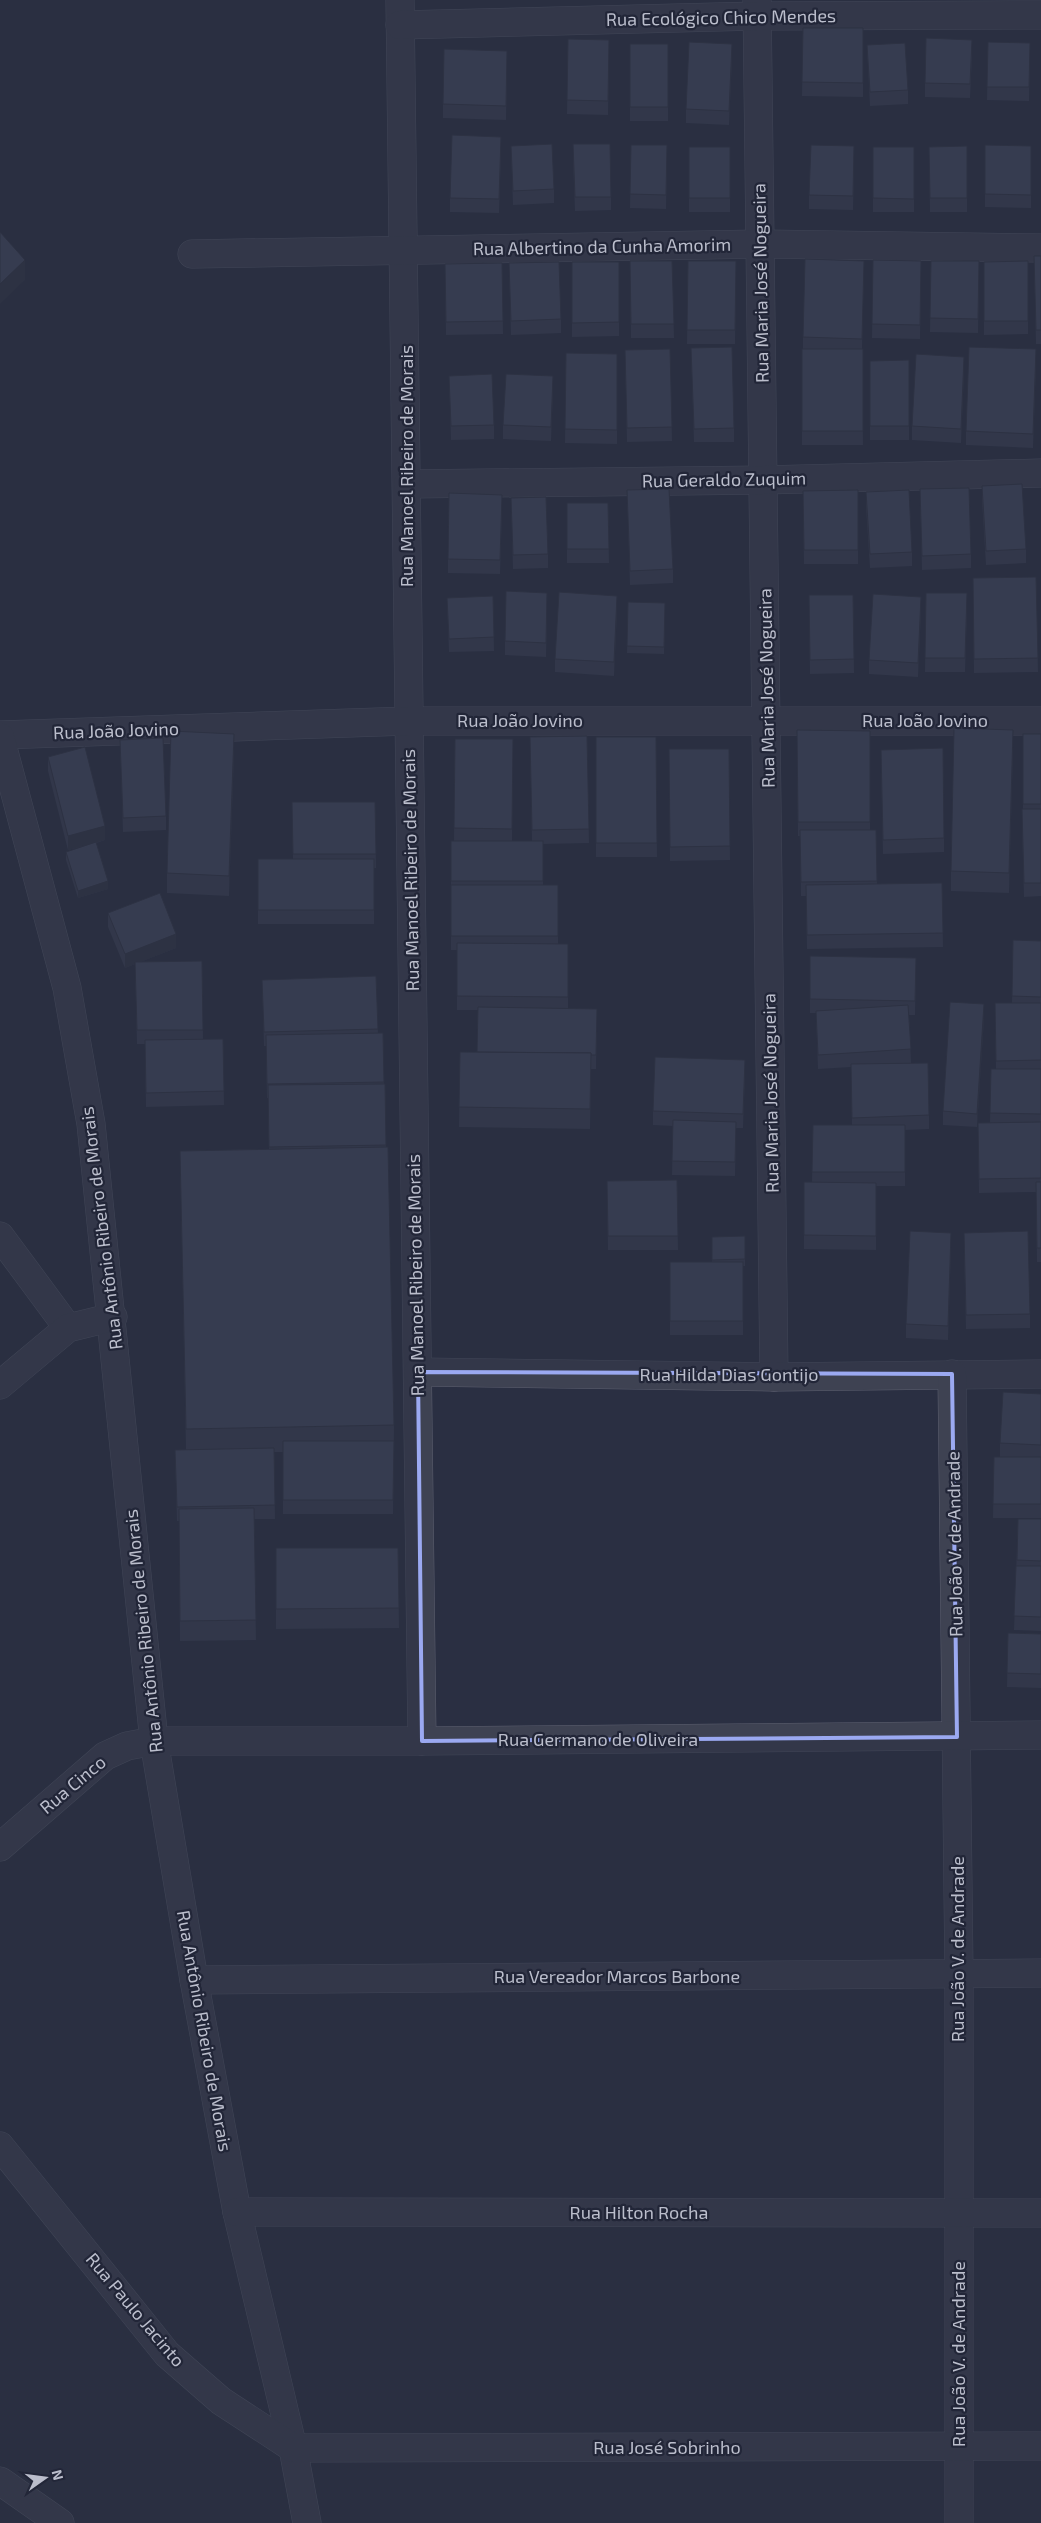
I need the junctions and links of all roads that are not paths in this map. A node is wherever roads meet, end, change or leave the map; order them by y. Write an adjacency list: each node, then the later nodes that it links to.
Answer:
1 (757, 8): 2 (street, Rua Ecológico Chico Mendes); 3 (street, Rua Ecológico Chico Mendes); 4 (street, Rua Maria José Nogueira)
2 (400, 12): 6 (street, Rua Manoel Ribeiro de Morais)
3 (1041, 14)
4 (760, 244): 5 (street, Rua Albertino da Cunha Amorim); 6 (street, Rua Albertino da Cunha Amorim); 9 (street, Rua Maria José Nogueira)
5 (1041, 248)
6 (405, 251): 7 (street, Rua Albertino da Cunha Amorim); 10 (street, Rua Manoel Ribeiro de Morais)
7 (192, 254)
8 (1041, 473): 9 (street, Rua Geraldo Zuquim)
9 (764, 480): 10 (street, Rua Geraldo Zuquim); 11 (street, Rua Maria José Nogueira)
10 (408, 484): 12 (street, Rua Manoel Ribeiro de Morais)
11 (768, 720): 12 (street, Rua João Jovino); 13 (street, Rua João Jovino); 21 (street, Rua Maria José Nogueira)
12 (408, 721): 14 (street, Rua João Jovino); 18 (street, Rua Manoel Ribeiro de Morais)
13 (1041, 721)
14 (0, 736): 16 (street, Rua Antônio Ribeiro de Morais)
15 (0, 1236): 17 (street)
16 (112, 1317): 17 (street); 25 (street, Rua Antônio Ribeiro de Morais)
17 (68, 1328): 22 (street)
18 (418, 1372): 21 (street, Rua Hilda Dias Gontijo); 26 (street, Rua Manoel Ribeiro de Morais)
19 (952, 1374): 20 (street, Rua Hilda Dias Gontijo); 21 (street, Rua Hilda Dias Gontijo); 24 (street, Rua João V. de Andrade)
20 (1041, 1374)
21 (774, 1377)
22 (0, 1385)
23 (1041, 1735): 24 (street, Rua Germano de Oliveira)
24 (957, 1736): 26 (street, Rua Germano de Oliveira); 29 (street, Rua João V. de Andrade)
25 (154, 1740): 26 (street, Rua Germano de Oliveira); 27 (street, Rua Cinco); 30 (street, Rua Antônio Ribeiro de Morais)
26 (422, 1741)
27 (0, 1847)
28 (1041, 1973): 29 (street, Rua Vereador Marcos Barbone)
29 (959, 1974): 30 (street, Rua Vereador Marcos Barbone); 33 (street, Rua João V. de Andrade)
30 (194, 1980): 32 (street, Rua Antônio Ribeiro de Morais)
31 (0, 2146): 37 (street, Rua Paulo Jacinto)
32 (238, 2212): 33 (street, Rua Hilton Rocha); 37 (street, Rua Antônio Ribeiro de Morais)
33 (958, 2213): 34 (street, Rua Hilton Rocha); 36 (street, Rua João V. de Andrade)
34 (1041, 2213)
35 (1041, 2446): 36 (street, Rua José Sobrinho)
36 (959, 2447): 37 (street, Rua José Sobrinho); 41 (street, Rua João V. de Andrade)
37 (293, 2448): 40 (street, Rua Antônio Ribeiro de Morais)
38 (0, 2481): 39 (street)
39 (60, 2523)
40 (307, 2523)
41 (959, 2523)

